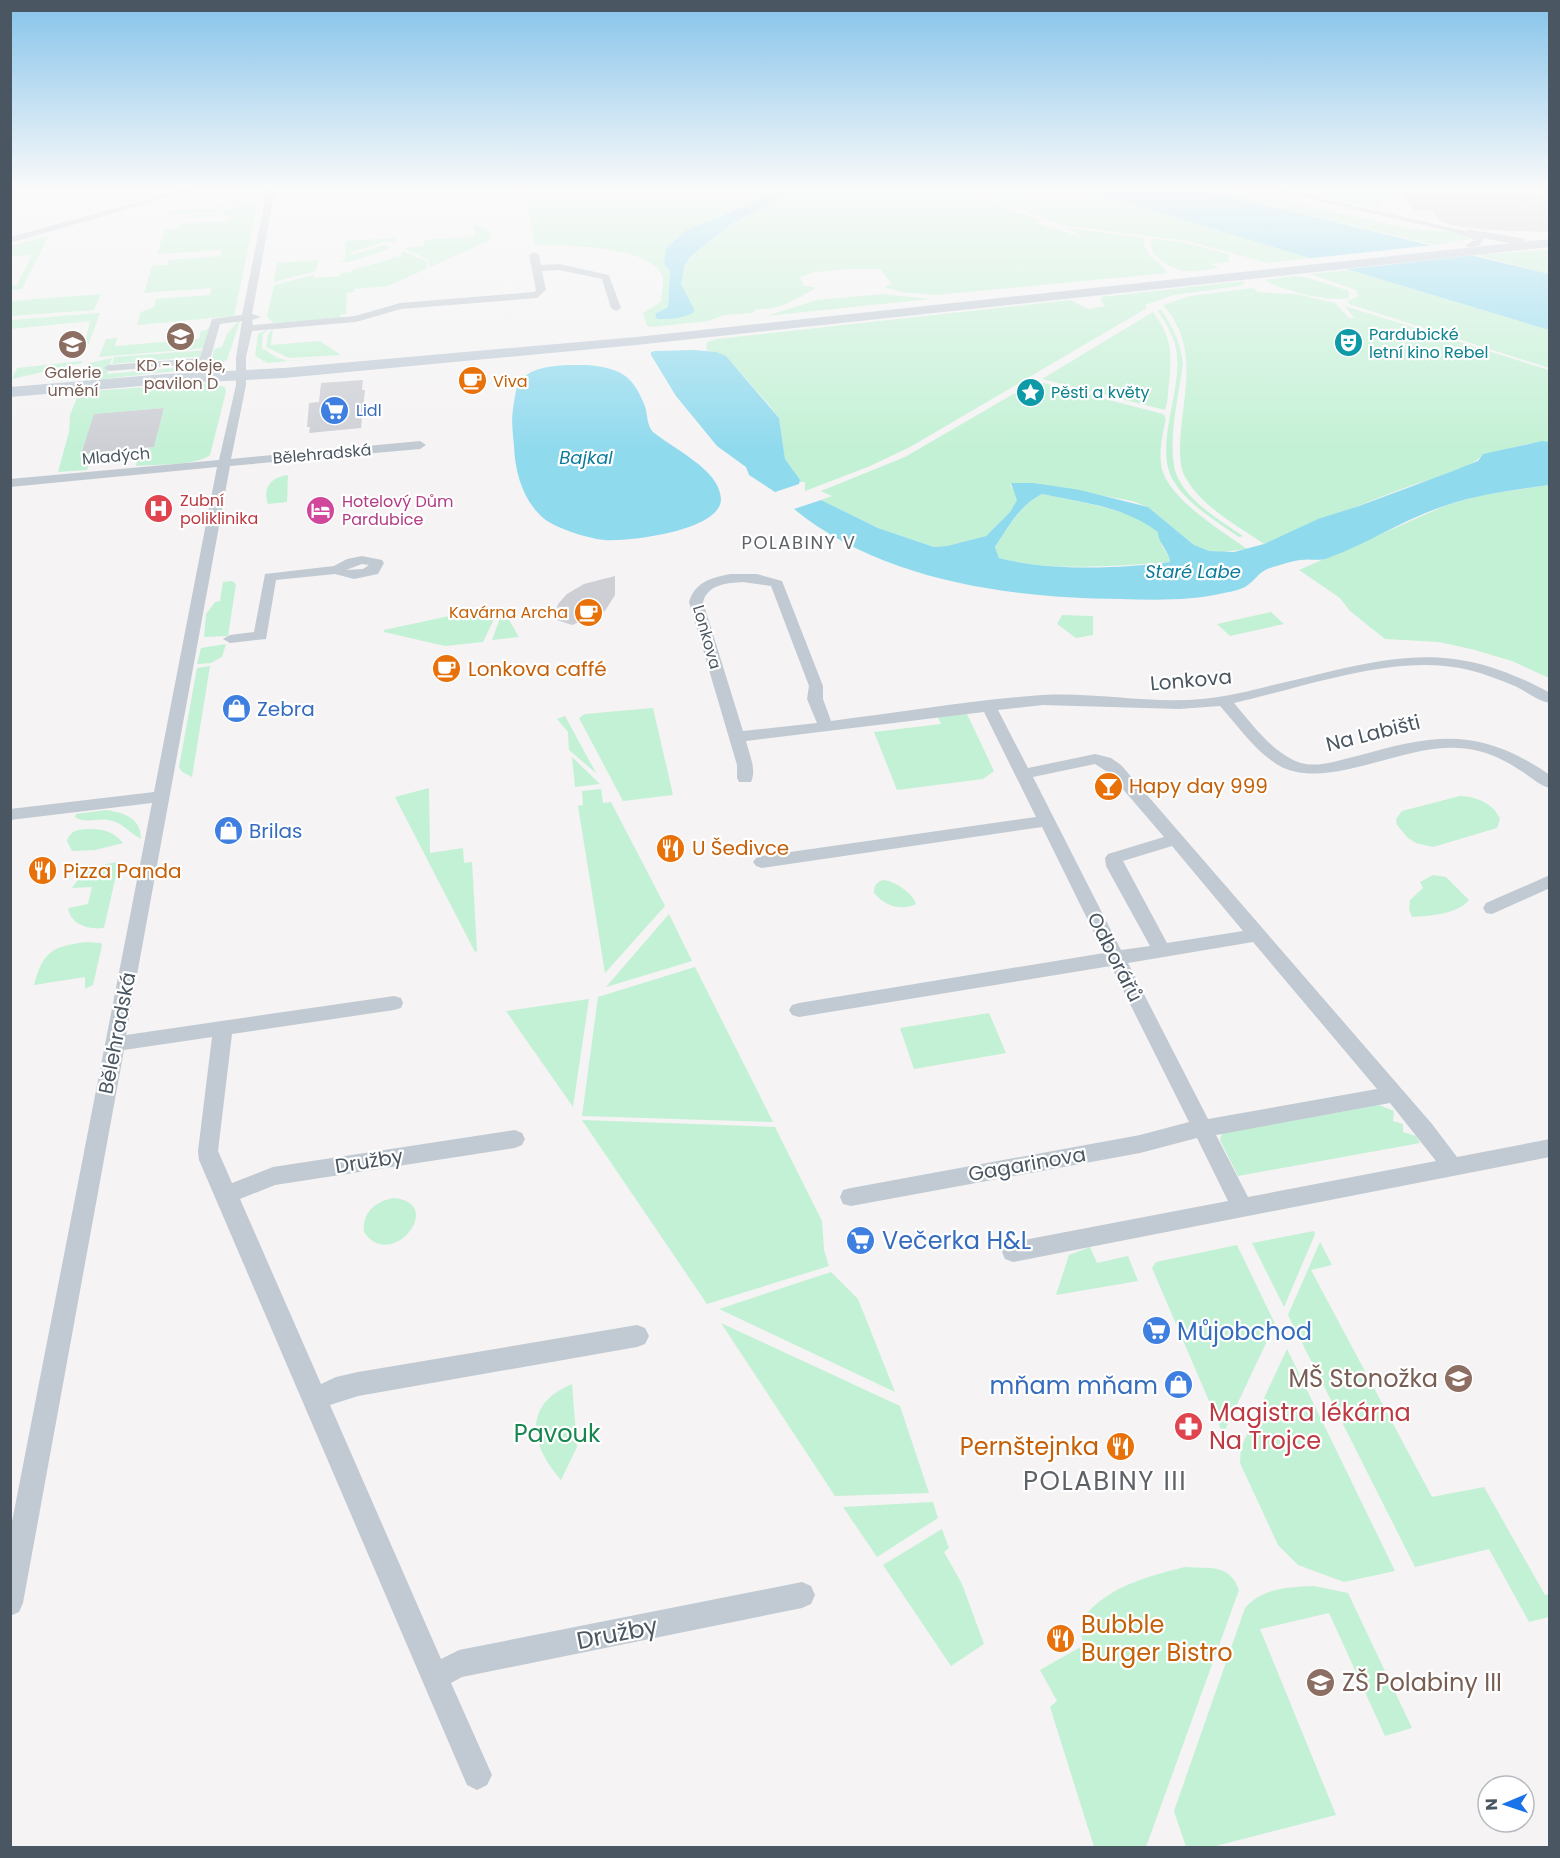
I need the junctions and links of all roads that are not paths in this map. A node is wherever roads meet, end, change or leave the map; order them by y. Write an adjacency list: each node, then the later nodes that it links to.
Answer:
1 (257, 277): 8 (street)
2 (260, 277): 8 (street)
3 (539, 277): 8 (street)
4 (605, 277): 7 (street)
5 (1180, 277): 10 (main road)
6 (1241, 277): 10 (main road)
7 (616, 308)
8 (250, 321): 9 (street); 10 (street, Bělehradská)
9 (109, 368)
10 (242, 373): 11 (main road); 13 (street, Bělehradská)
11 (10, 392)
12 (420, 445): 13 (street, Bělehradská)
13 (224, 463): 14 (street, Mladých); 25 (street, Bělehradská)
14 (10, 483)
15 (338, 570): 16 (street)
16 (230, 639)
17 (1550, 699): 18 (street, Lonkova)
18 (1224, 701): 19 (street, Lonkova); 24 (street, Na Labišti)
19 (989, 707): 20 (street, Lonkova); 22 (street, Odborářů)
20 (826, 727): 21 (street, Lonkova); 21 (street, Lonkova)
21 (737, 737): 23 (street, Lonkova)
22 (1023, 774): 27 (street, Odborářů); 28 (street)
23 (745, 778)
24 (1550, 783)
25 (162, 796): 26 (street); 38 (street, Bělehradská)
26 (10, 815)
27 (1047, 822): 29 (street); 34 (street, Odborářů)
28 (1175, 839): 32 (street); 33 (street)
29 (762, 862)
30 (1550, 881): 31 (street)
31 (1492, 908)
32 (1257, 935): 33 (street); 39 (street)
33 (1162, 951): 34 (street)
34 (1117, 959): 36 (street); 40 (street, Odborářů)
35 (394, 1003): 37 (street)
36 (799, 1011)
37 (223, 1030): 38 (street); 44 (street)
38 (116, 1044): 51 (street, Bělehradská)
39 (1394, 1094): 40 (street, Gagarinova); 43 (street)
40 (1202, 1128): 45 (street, Gagarinova); 46 (street, Odborářů)
41 (515, 1138): 44 (street, Družby)
42 (1550, 1148): 43 (street)
43 (1451, 1166): 46 (street)
44 (227, 1195): 49 (street)
45 (851, 1197)
46 (1242, 1206): 47 (street)
47 (1013, 1252)
48 (637, 1336): 49 (street)
49 (315, 1400): 52 (street)
50 (801, 1595): 52 (street, Družby)
51 (10, 1603)
52 (434, 1677): 53 (street)
53 (477, 1775)

